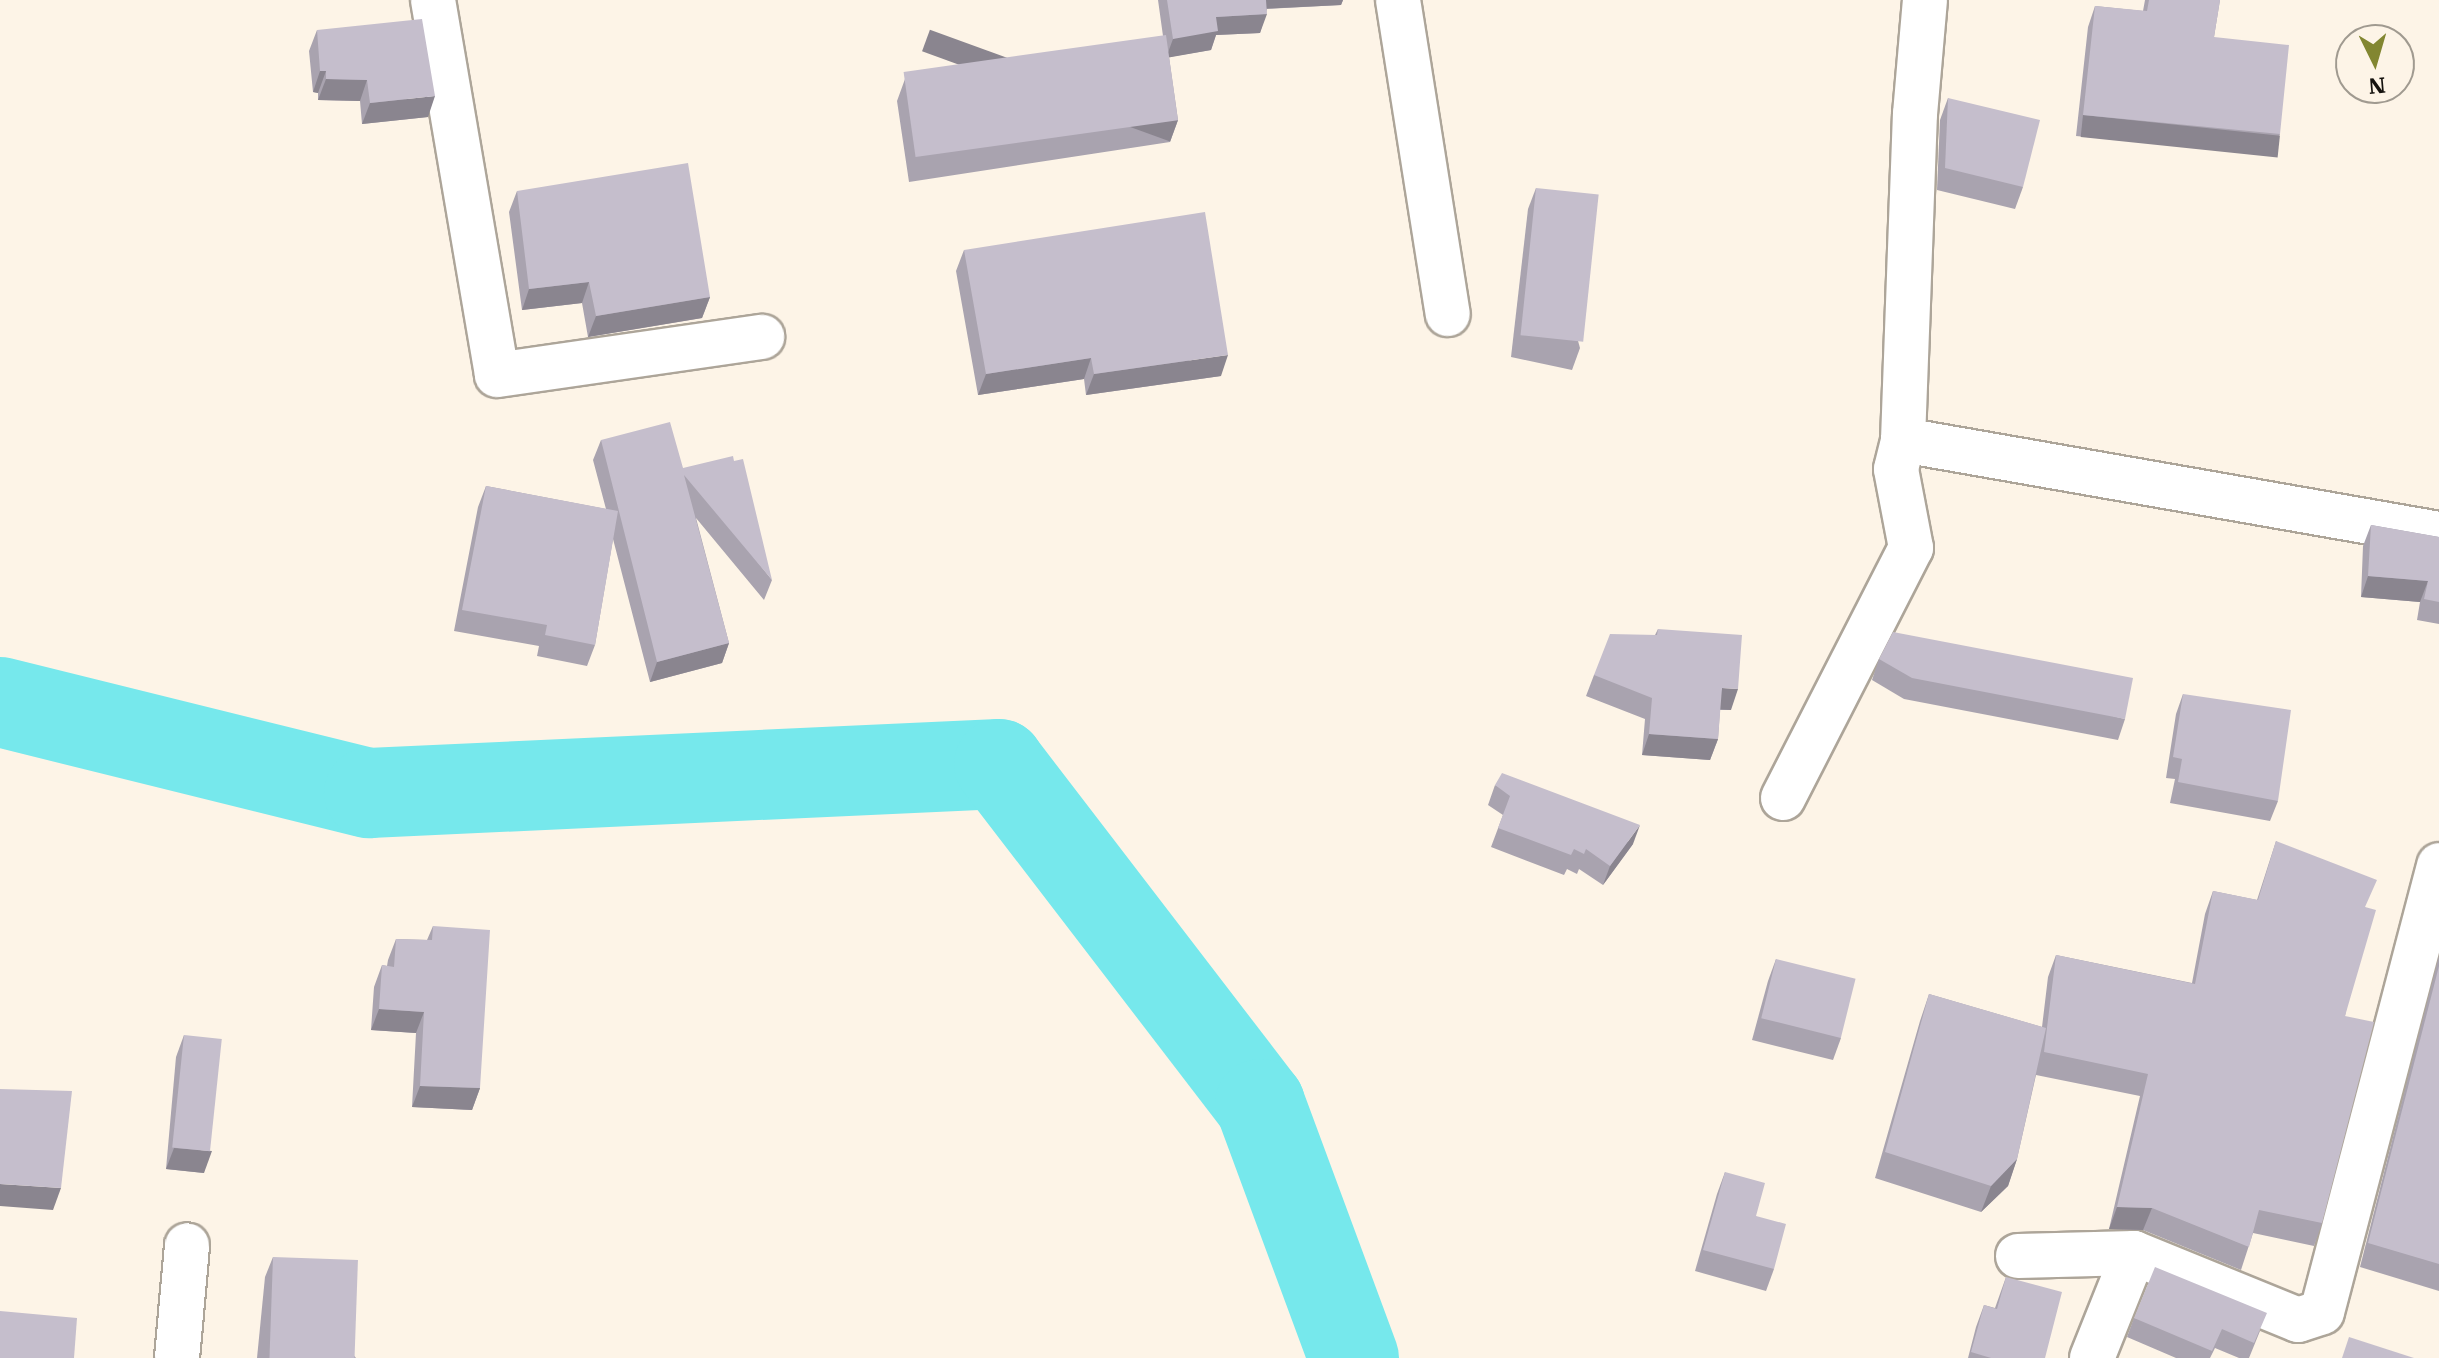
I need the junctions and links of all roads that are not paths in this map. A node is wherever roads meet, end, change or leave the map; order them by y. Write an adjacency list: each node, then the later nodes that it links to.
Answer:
1 (433, 0): 5 (street)
2 (1398, 0): 4 (street)
3 (1925, 0): 6 (street)
4 (1448, 314)
5 (762, 337)
6 (1903, 440): 7 (street); 8 (street)
7 (2439, 534)
8 (1783, 798)
9 (2439, 865): 11 (street)
10 (187, 1245): 13 (street)
11 (2134, 1253): 12 (street); 14 (street)
12 (2018, 1256)
13 (177, 1358)
14 (2092, 1358)

